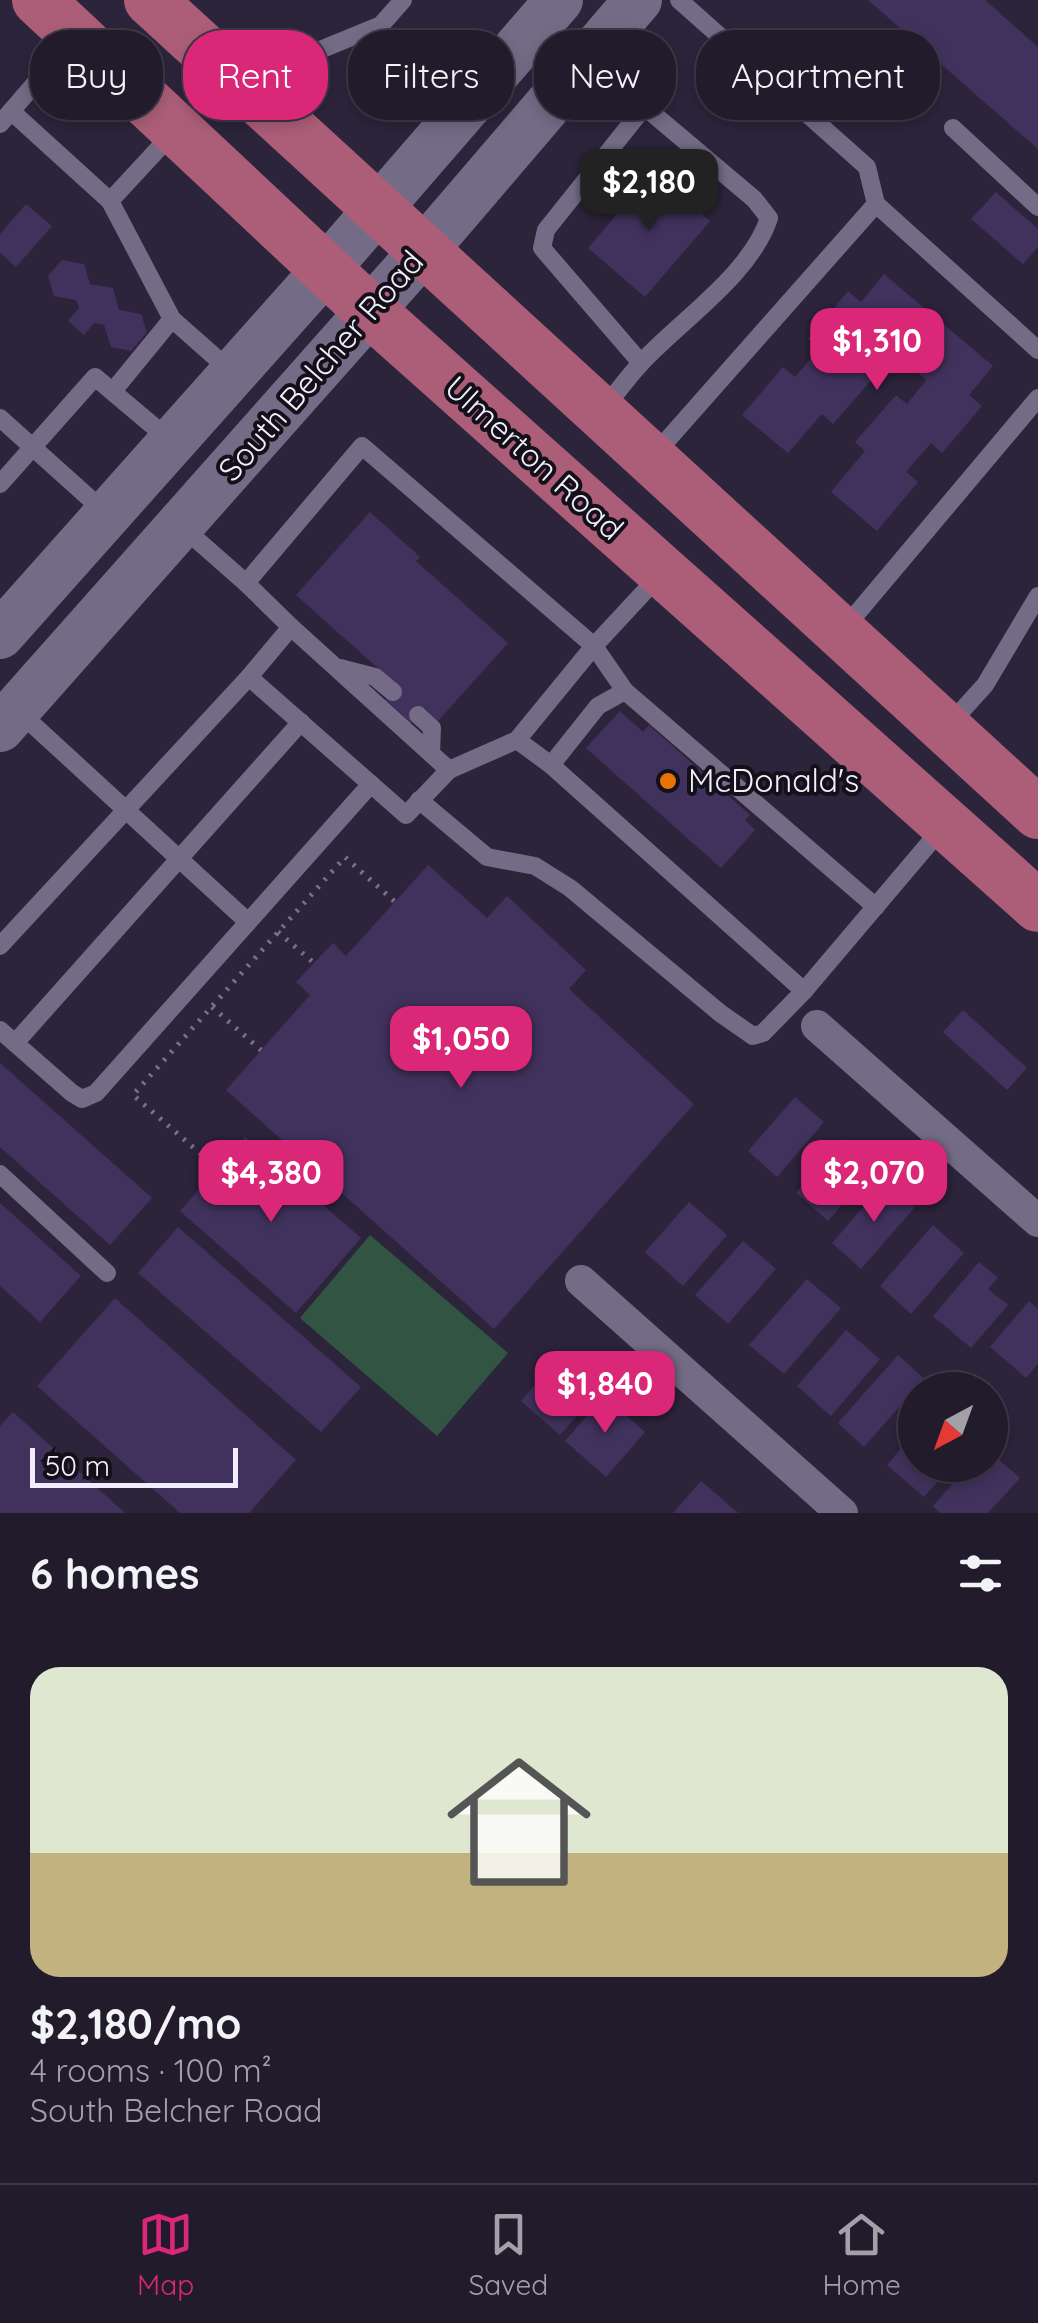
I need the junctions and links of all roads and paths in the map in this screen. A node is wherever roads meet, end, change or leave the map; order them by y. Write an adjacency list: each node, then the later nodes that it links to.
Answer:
1 (38, 0): 7 (main road, Ulmerton Road)
2 (150, 0): 8 (main road)
3 (404, 0): 10 (lane)
4 (559, 0): 23 (main road, South Belcher Road)
5 (638, 0): 9 (main road, South Belcher Road)
6 (678, 0): 21 (lane)
7 (70, 30)
8 (183, 30)
9 (612, 30)
10 (328, 47)
11 (30, 89): 13 (lane)
12 (163, 115): 18 (main road, Ulmerton Road)
13 (6, 117): 20 (lane)
14 (281, 120): 23 (main road)
15 (535, 120): 24 (main road, South Belcher Road)
16 (634, 120): 29 (lane)
17 (661, 120): 29 (lane)
18 (177, 128): 20 (lane); 25 (main road, Ulmerton Road)
19 (954, 128): 22 (lane)
20 (110, 201): 27 (lane)
21 (876, 204): 28 (lane); 37 (lane)
22 (1038, 206)
23 (378, 210): 24 (main road); 25 (main road, South Belcher Road)
24 (424, 250): 26 (main road, South Belcher Road); 33 (main road)
25 (326, 269): 26 (main road, Ulmerton Road); 30 (main road, South Belcher Road)
26 (370, 311): 40 (main road, South Belcher Road); 41 (main road, Ulmerton Road)
27 (172, 318): 30 (lane); 31 (lane)
28 (1038, 350)
29 (641, 363): 33 (lane)
30 (234, 374): 35 (main road, South Belcher Road)
31 (113, 392): 35 (lane); 36 (lane)
32 (1038, 398): 45 (lane)
33 (602, 412): 37 (main road)
34 (0, 418): 36 (lane)
35 (172, 441): 39 (main road, South Belcher Road)
36 (32, 447): 38 (lane); 39 (lane)
37 (652, 458): 45 (main road)
38 (0, 484)
39 (107, 514): 46 (main road, South Belcher Road)
40 (180, 525): 42 (lane); 53 (main road, South Belcher Road)
41 (662, 572): 47 (lane); 64 (main road, Ulmerton Road)
42 (246, 583): 44 (lane); 47 (lane)
43 (1038, 596): 55 (lane)
44 (291, 627): 48 (lane); 49 (lane)
45 (842, 632): 55 (main road)
46 (0, 635)
47 (594, 646): 50 (lane); 56 (lane)
48 (334, 667): 51 (lane); 57 (lane)
49 (249, 677): 54 (lane); 62 (lane)
50 (625, 691): 58 (lane); 68 (lane)
51 (393, 692)
52 (418, 715): 57 (lane)
53 (8, 719): 62 (lane)
54 (301, 722): 60 (lane); 65 (lane)
55 (947, 728): 63 (main road)
56 (517, 740): 58 (lane); 59 (lane)
57 (430, 754): 59 (lane)
58 (551, 765): 73 (lane)
59 (449, 770): 61 (lane)
60 (371, 784): 61 (lane); 69 (lane)
61 (420, 800): 73 (lane)
62 (124, 812): 65 (lane); 71 (lane)
63 (1038, 813)
64 (946, 823): 67 (main road, Ulmerton Road); 68 (lane)
65 (178, 860): 69 (lane); 77 (lane)
66 (395, 902): 70 (path)
67 (1038, 906)
68 (876, 907): 73 (lane)
69 (248, 922): 77 (lane)
70 (278, 932): 72 (path); 74 (path)
71 (0, 946)
72 (314, 963)
73 (804, 991)
74 (212, 1007): 78 (path); 79 (path)
75 (817, 1026): 81 (street)
76 (0, 1030): 77 (lane)
77 (15, 1043)
78 (261, 1050)
79 (217, 1168)
80 (0, 1174): 82 (lane)
81 (1038, 1222)
82 (107, 1273)
83 (581, 1281): 84 (street)
84 (842, 1513)

